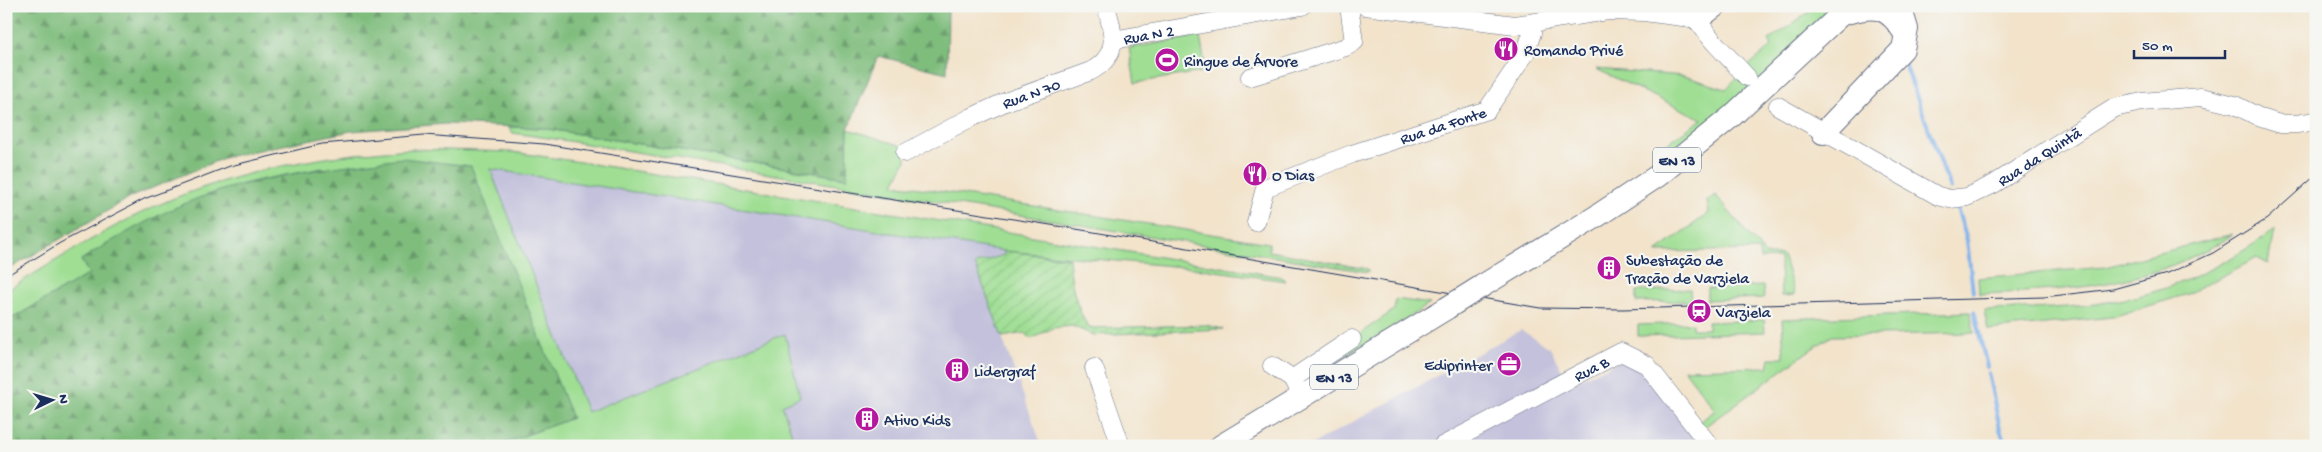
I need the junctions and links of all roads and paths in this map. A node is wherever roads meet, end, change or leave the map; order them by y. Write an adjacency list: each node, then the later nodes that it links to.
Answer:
1 (1106, 6): 13 (street)
2 (1302, 6): 13 (street, Rua N 2)
3 (1349, 6): 15 (street)
4 (1365, 6): 11 (street)
5 (1497, 6): 11 (street)
6 (1900, 6): 12 (main road)
7 (1608, 8): 9 (street); 10 (street)
8 (1845, 9): 12 (main road); 24 (main road, EN 13, bridge)
9 (1700, 11): 14 (street)
10 (1534, 23): 11 (street); 20 (street, Rua da Fonte)
11 (1501, 24)
12 (1906, 37): 18 (main road)
13 (1113, 40): 19 (street, Rua N 70)
14 (1747, 77)
15 (1250, 78)
16 (1778, 106): 18 (street, Rua da Quintã)
17 (2316, 121): 18 (street, Rua da Quintã)
18 (1823, 133)
19 (905, 152)
20 (1256, 222)
21 (1352, 339): 24 (street)
22 (1272, 366): 24 (street)
23 (1094, 368): 26 (street)
24 (1297, 388): 27 (main road, EN 13)
25 (1467, 440): 28 (street, Rua B); 29 (street, Rua B)
26 (1121, 446)
27 (1221, 446)
28 (1442, 446)
29 (1710, 446)

